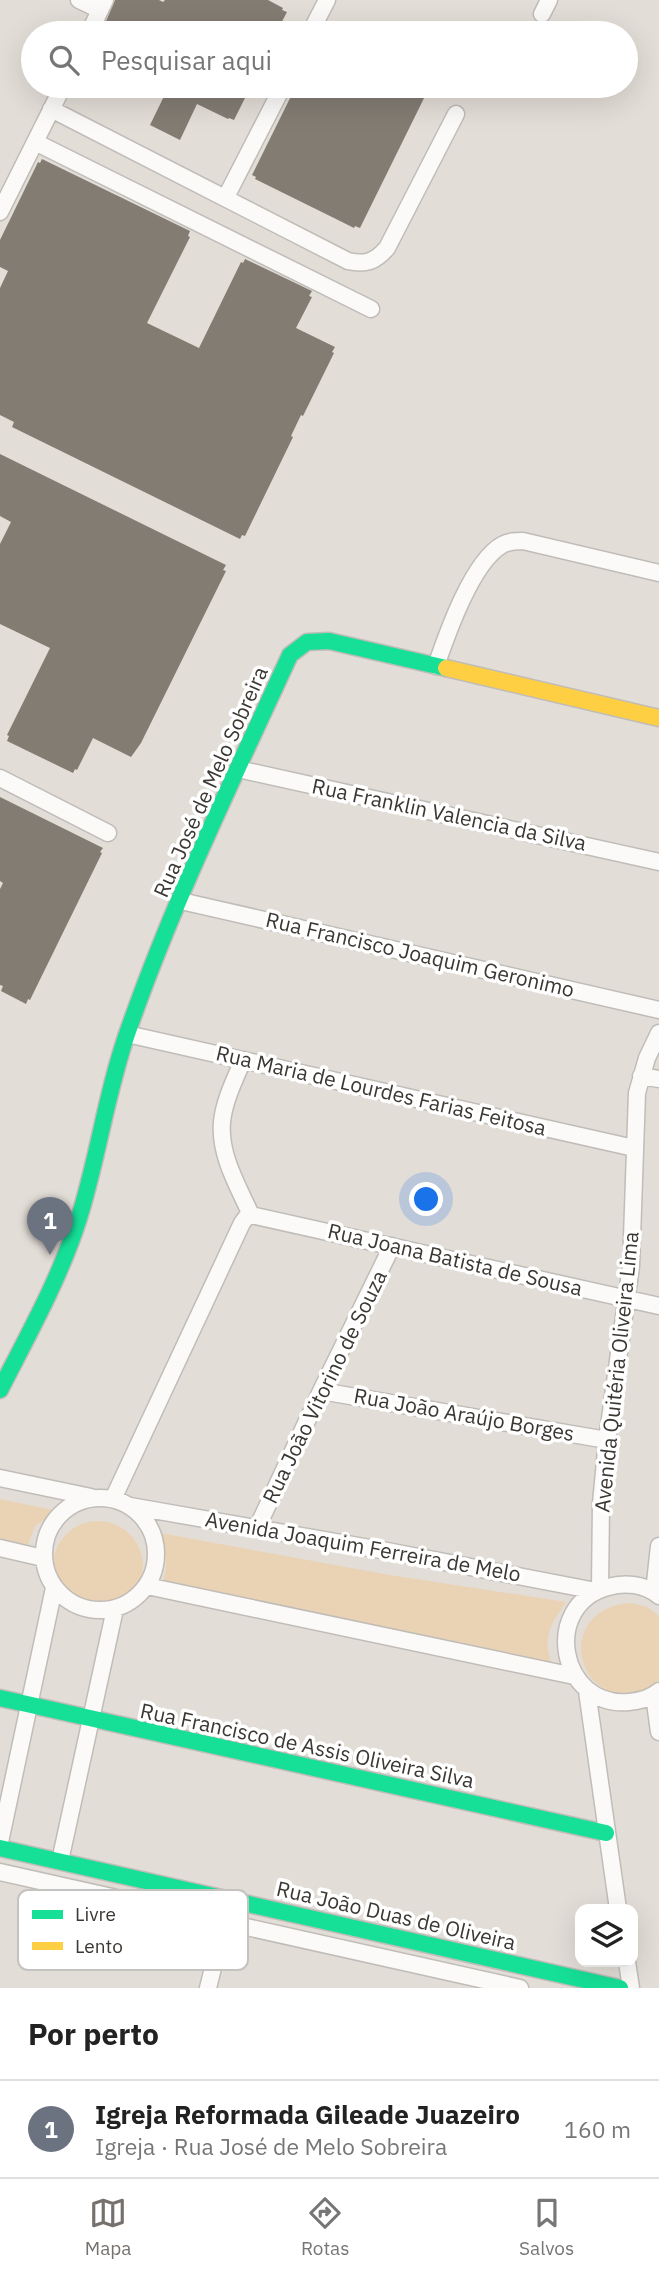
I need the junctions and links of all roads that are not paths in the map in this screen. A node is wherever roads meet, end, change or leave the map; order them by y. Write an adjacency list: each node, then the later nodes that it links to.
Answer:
1 (79, 0): 3 (street)
2 (327, 0): 5 (street)
3 (103, 5): 4 (street)
4 (95, 21)
5 (316, 21)
6 (57, 98): 8 (street)
7 (277, 98): 11 (street)
8 (51, 109): 10 (street); 11 (street)
9 (456, 114): 11 (street)
10 (35, 142): 12 (street); 13 (street)
11 (226, 197)
12 (0, 212)
13 (371, 309)
14 (659, 573): 15 (street)
15 (436, 666): 16 (street, Rua José de Melo Sobreira); 17 (street, Rua José de Melo Sobreira)
16 (659, 718)
17 (238, 769): 20 (street, Rua Franklin Valencia da Silva); 21 (street, Rua José de Melo Sobreira)
18 (0, 778): 19 (street)
19 (108, 833)
20 (659, 862)
21 (181, 901): 22 (street, Rua Francisco Joaquim Geronimo); 24 (street, Rua José de Melo Sobreira)
22 (659, 1010)
23 (659, 1033): 26 (street, Avenida Quitéria Oliveira Lima)
24 (127, 1034): 25 (street, Rua Maria de Lourdes Farias Feitosa); 33 (street, Rua José de Melo Sobreira)
25 (243, 1059): 28 (street, Rua Maria de Lourdes Farias Feitosa); 29 (street)
26 (640, 1076): 27 (street); 28 (street, Avenida Quitéria Oliveira Lima)
27 (659, 1079)
28 (634, 1148): 31 (street, Avenida Quitéria Oliveira Lima)
29 (251, 1215): 30 (street, Rua Joana Batista de Sousa); 38 (street)
30 (392, 1246): 31 (street, Rua Joana Batista de Sousa); 34 (street, Rua João Vitorino de Souza)
31 (628, 1299): 32 (street, Rua Joana Batista de Sousa); 35 (street, Avenida Quitéria Oliveira Lima)
32 (659, 1306)
33 (0, 1390)
34 (321, 1391): 35 (street, Rua João Araújo Borges); 40 (street, Rua João Vitorino de Souza)
35 (607, 1440): 46 (street, Avenida Quitéria Oliveira Lima)
36 (0, 1478): 37 (street)
37 (93, 1497): 38 (street); 43 (street)
38 (113, 1499): 39 (street)
39 (130, 1506): 40 (street, Avenida Joaquim Ferreira de Melo); 44 (street)
40 (257, 1528): 46 (street, Avenida Joaquim Ferreira de Melo)
41 (659, 1546): 47 (street)
42 (0, 1548): 43 (street)
43 (43, 1558): 45 (street)
44 (147, 1586): 48 (street); 49 (street)
45 (54, 1588): 48 (street); 53 (street)
46 (598, 1590): 47 (street, Avenida Joaquim Ferreira de Melo); 49 (street)
47 (656, 1594)
48 (115, 1609): 54 (street)
49 (574, 1676): 50 (street)
50 (587, 1690): 51 (street); 56 (street)
51 (657, 1693): 55 (street)
52 (0, 1698): 53 (street, Rua Francisco de Assis Oliveira Silva)
53 (30, 1706): 54 (street, Rua Francisco de Assis Oliveira Silva); 57 (street)
54 (90, 1720): 56 (street, Rua Francisco de Assis Oliveira Silva); 59 (street)
55 (659, 1732)
56 (606, 1833): 64 (street)
57 (0, 1842)
58 (0, 1848): 59 (street, Rua João Duas de Oliveira)
59 (60, 1861): 62 (street, Rua João Duas de Oliveira)
60 (0, 1872): 61 (street)
61 (78, 1890)
62 (189, 1890)
63 (248, 1903): 65 (street, Rua João Duas de Oliveira)
64 (617, 1904)
65 (336, 1924): 67 (street); 72 (street, Rua João Duas de Oliveira)
66 (248, 1929): 67 (street)
67 (331, 1947): 71 (street)
68 (627, 1967): 73 (street)
69 (212, 1970): 70 (street)
70 (208, 1988)
71 (520, 1988)
72 (620, 1988)
73 (631, 1988)

